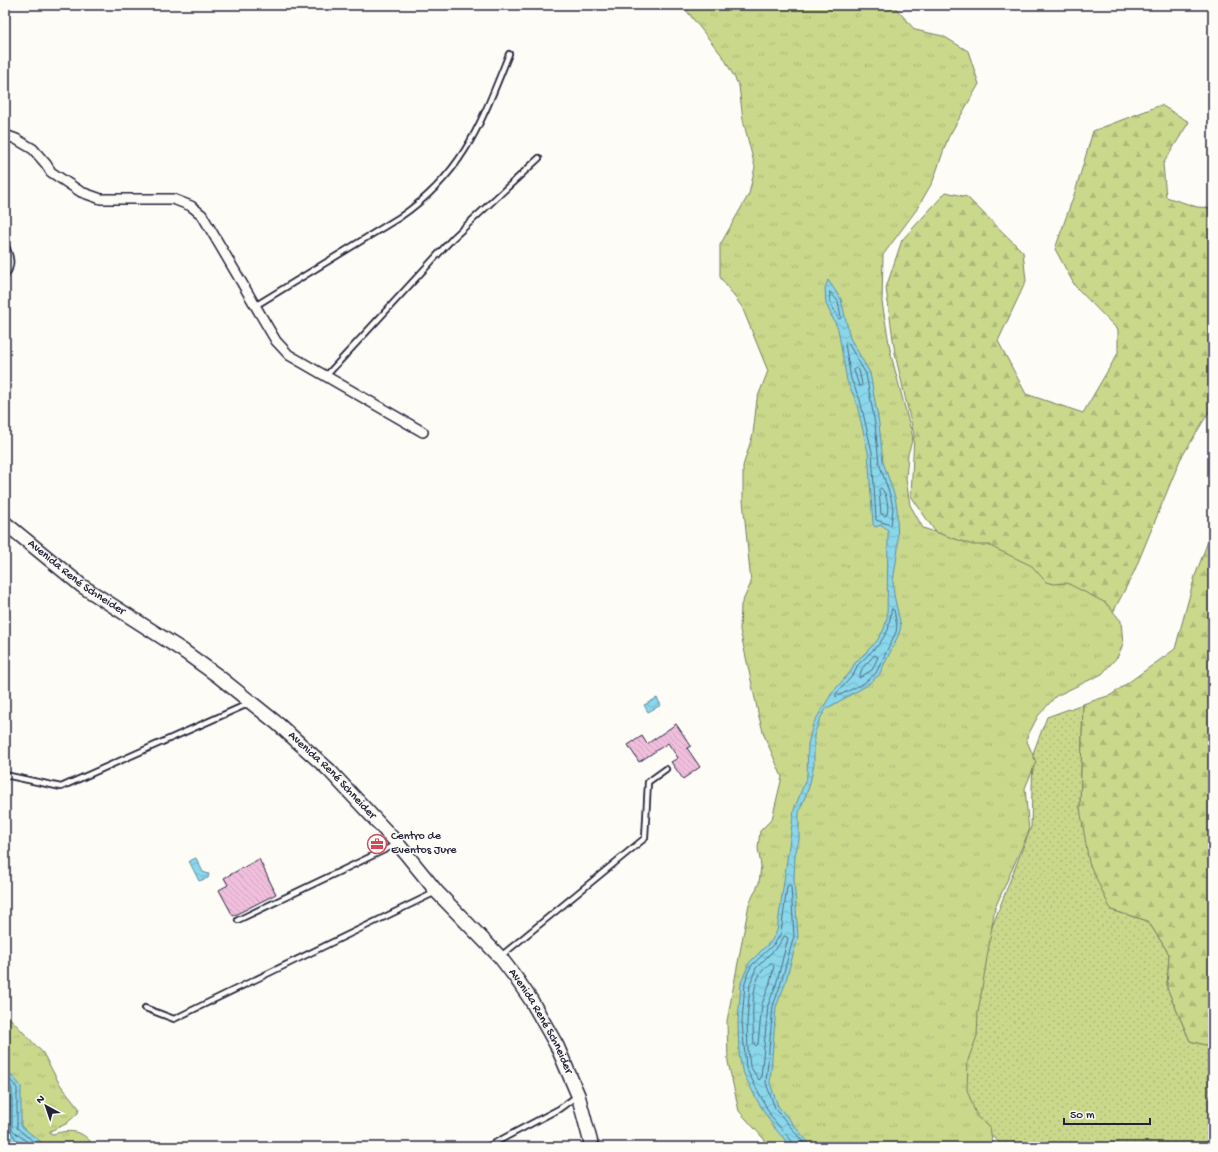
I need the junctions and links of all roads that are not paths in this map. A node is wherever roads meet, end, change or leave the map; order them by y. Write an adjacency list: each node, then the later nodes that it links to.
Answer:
1 (509, 54): 6 (lane)
2 (5, 135): 6 (street)
3 (539, 158): 7 (lane)
4 (5, 244): 5 (lane)
5 (5, 276)
6 (256, 306): 7 (street)
7 (326, 376): 8 (street)
8 (423, 432)
9 (5, 524): 10 (street, Avenida René Schneider)
10 (252, 703): 12 (lane); 13 (street, Avenida René Schneider)
11 (666, 769): 16 (lane)
12 (5, 775)
13 (398, 844): 14 (street, Avenida René Schneider); 15 (lane)
14 (437, 892): 16 (street, Avenida René Schneider); 17 (lane)
15 (238, 920)
16 (500, 957): 18 (street, Avenida René Schneider)
17 (145, 1008)
18 (578, 1095): 19 (lane); 20 (street, Avenida René Schneider)
19 (487, 1147)
20 (592, 1147)

